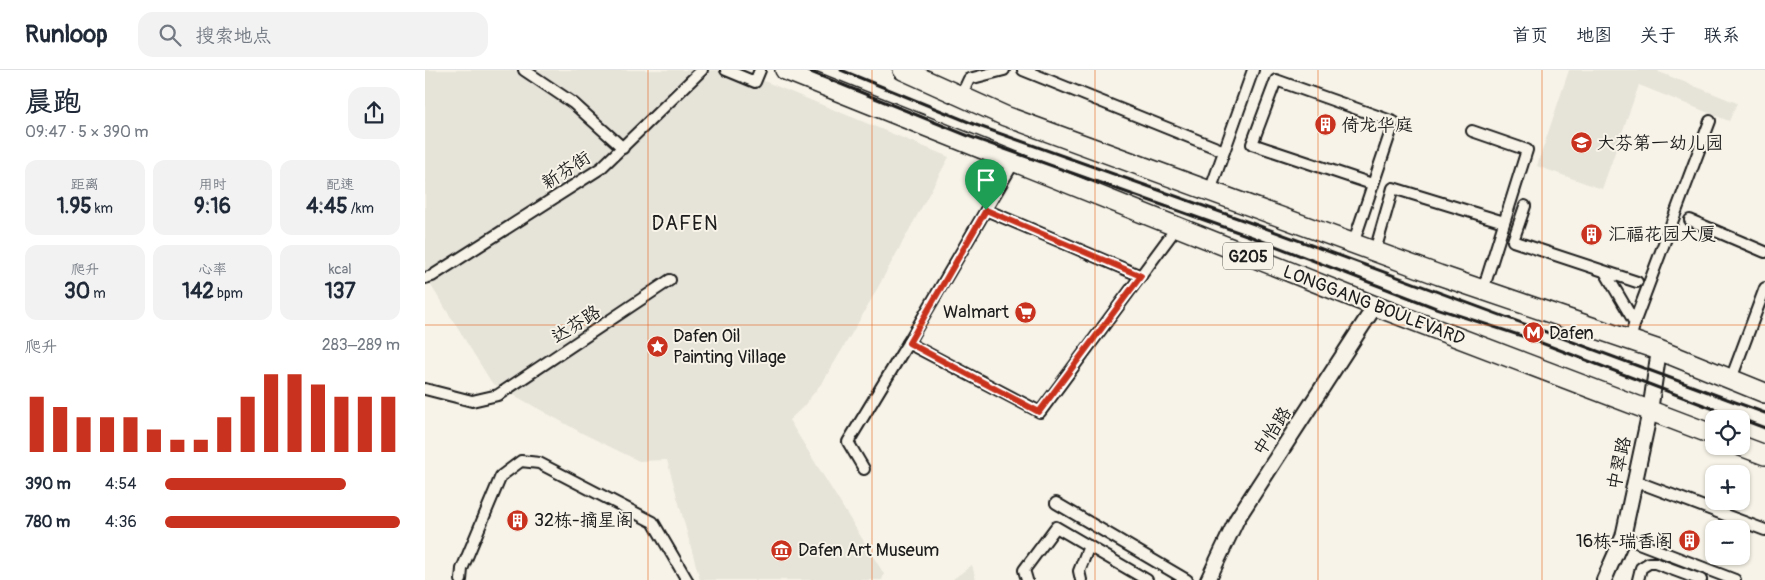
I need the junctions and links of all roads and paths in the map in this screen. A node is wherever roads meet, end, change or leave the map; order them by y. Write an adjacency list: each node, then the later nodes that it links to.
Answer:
1 (524, 70): 13 (street)
2 (702, 70): 13 (street, 新芬街)
3 (726, 70): 4 (street)
4 (760, 70)
5 (785, 70): 15 (highway, LONGGANG BOULEVARD / G205)
6 (903, 70): 10 (highway)
7 (1004, 70): 10 (street)
8 (1023, 70): 14 (street)
9 (1253, 70): 14 (street)
10 (961, 96): 17 (highway)
11 (1710, 121): 34 (street)
12 (1472, 131): 21 (street)
13 (623, 148): 28 (street, 新芬街)
14 (1224, 151): 17 (street)
15 (1014, 162): 19 (street); 22 (highway, LONGGANG BOULEVARD / G205)
16 (1372, 184): 16 (street); 23 (street)
17 (1210, 191): 23 (highway)
18 (1525, 206): 26 (street)
19 (986, 210): 27 (street); 35 (street)
20 (1690, 220): 25 (street)
21 (1504, 222): 24 (street); 32 (street)
22 (1177, 227): 27 (street); 33 (highway, LONGGANG BOULEVARD / G205)
23 (1353, 244): 24 (highway)
24 (1375, 251): 32 (highway)
25 (1765, 252)
26 (1605, 272): 30 (street); 34 (street)
27 (1141, 276): 35 (street)
28 (428, 277)
29 (670, 280): 38 (street, 达芬路)
30 (1637, 282)
31 (1765, 288): 37 (street)
32 (1483, 290): 34 (highway)
33 (1375, 306): 40 (highway, LONGGANG BOULEVARD / G205); 56 (street, 中怡路)
34 (1633, 331): 36 (highway)
35 (909, 343): 44 (street)
36 (1659, 350): 37 (highway); 40 (street, 中翠路)
37 (1731, 379): 39 (highway)
38 (425, 389)
39 (1765, 393)
40 (1650, 411): 41 (highway, LONGGANG BOULEVARD / G205); 45 (street, 中翠路)
41 (1705, 432)
42 (1750, 449): 43 (highway)
43 (1765, 455)
44 (864, 469)
45 (1635, 481): 47 (street); 48 (street, 中翠路)
46 (1056, 503): 55 (street)
47 (1765, 530)
48 (1623, 537): 57 (street, 中翠路); 60 (street)
49 (1089, 546): 52 (street); 53 (street); 54 (street)
50 (461, 580): 51 (street)
51 (687, 580)
52 (1027, 580)
53 (1081, 580)
54 (1147, 580)
55 (1187, 580)
56 (1208, 580)
57 (1604, 580)
58 (1637, 580): 59 (street)
59 (1701, 580)
60 (1735, 580)

